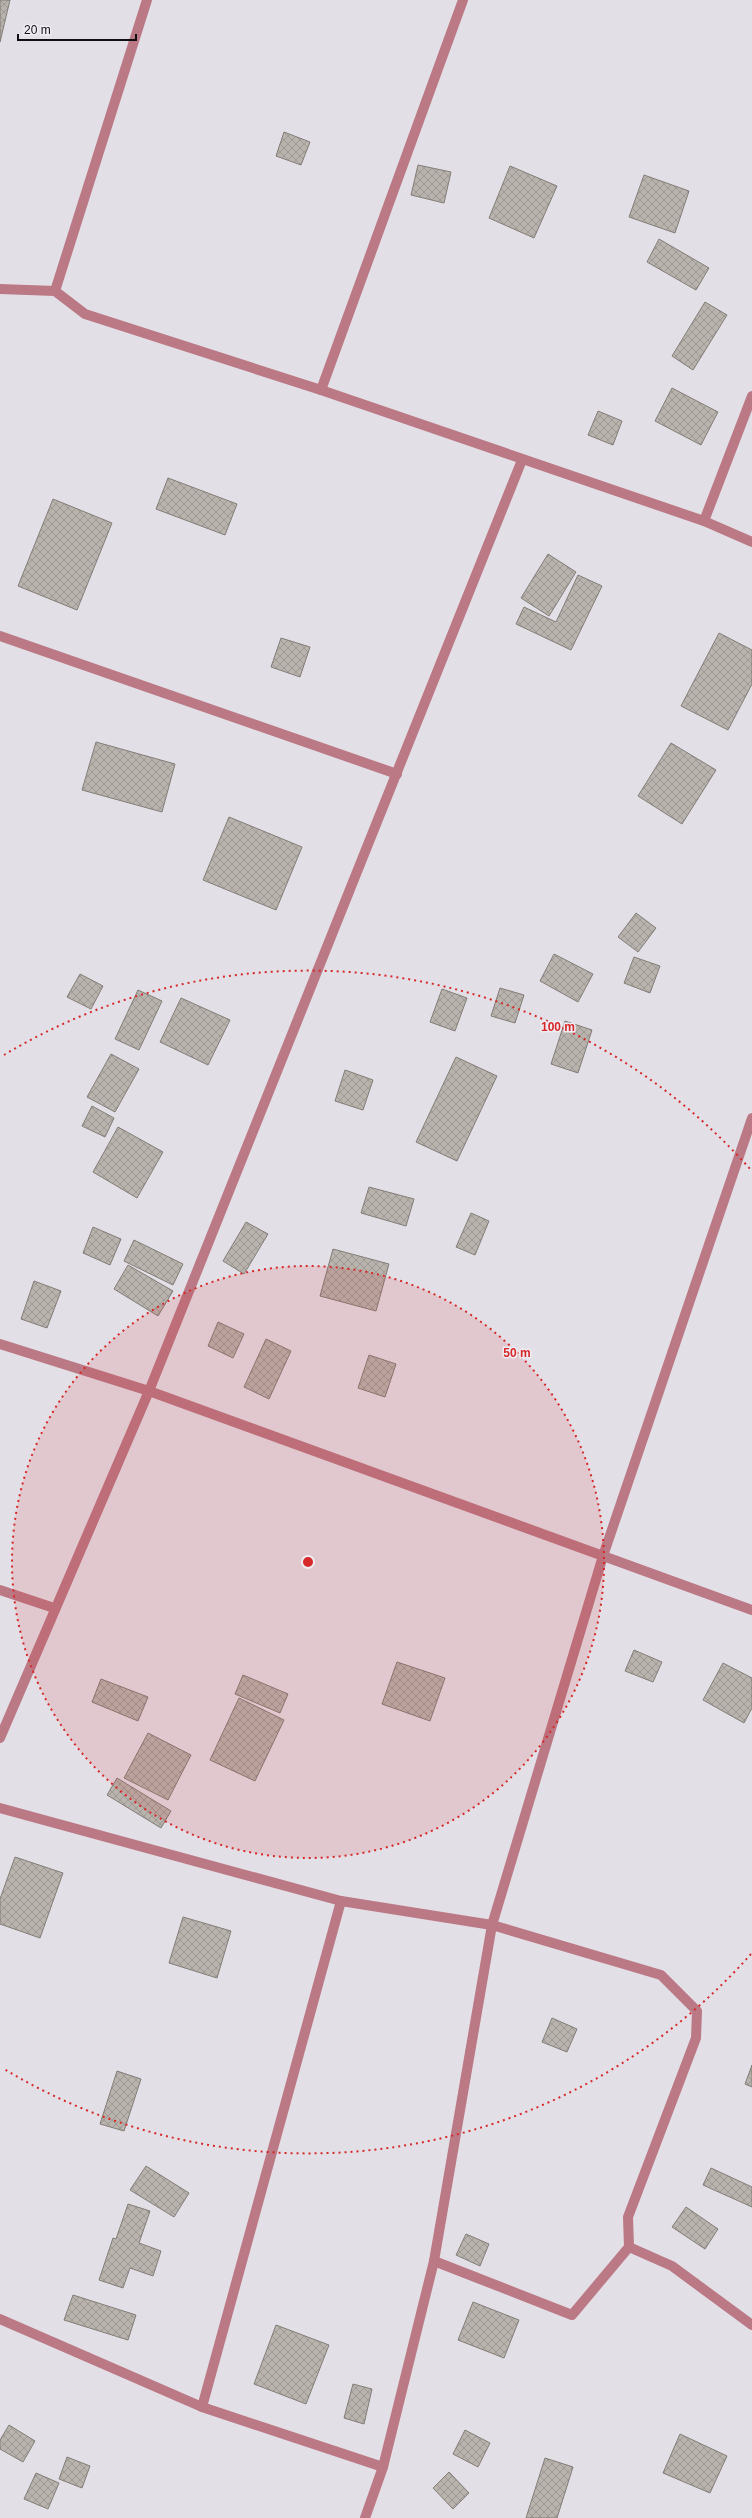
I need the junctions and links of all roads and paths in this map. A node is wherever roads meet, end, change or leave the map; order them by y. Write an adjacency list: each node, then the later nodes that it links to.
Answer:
1 (147, 0): 4 (street)
2 (463, 0): 5 (street)
3 (0, 289): 4 (street)
4 (55, 291): 5 (street)
5 (321, 390): 7 (street)
6 (752, 396): 8 (street)
7 (522, 460): 8 (street); 11 (street)
8 (704, 521): 9 (street)
9 (752, 542)
10 (0, 636): 11 (street)
11 (397, 774): 14 (street)
12 (752, 1118): 15 (street)
13 (0, 1344): 14 (street)
14 (149, 1391): 15 (street); 17 (street)
15 (603, 1556): 18 (street); 22 (street)
16 (0, 1590): 17 (street)
17 (54, 1608): 19 (street)
18 (752, 1610)
19 (0, 1738)
20 (0, 1808): 21 (street)
21 (341, 1901): 22 (street); 27 (street)
22 (492, 1925): 23 (street); 24 (street)
23 (629, 2247): 24 (street); 26 (street)
24 (434, 2261): 28 (street)
25 (0, 2319): 27 (street)
26 (752, 2325)
27 (202, 2407): 28 (street)
28 (383, 2467): 29 (street)
29 (365, 2518)

